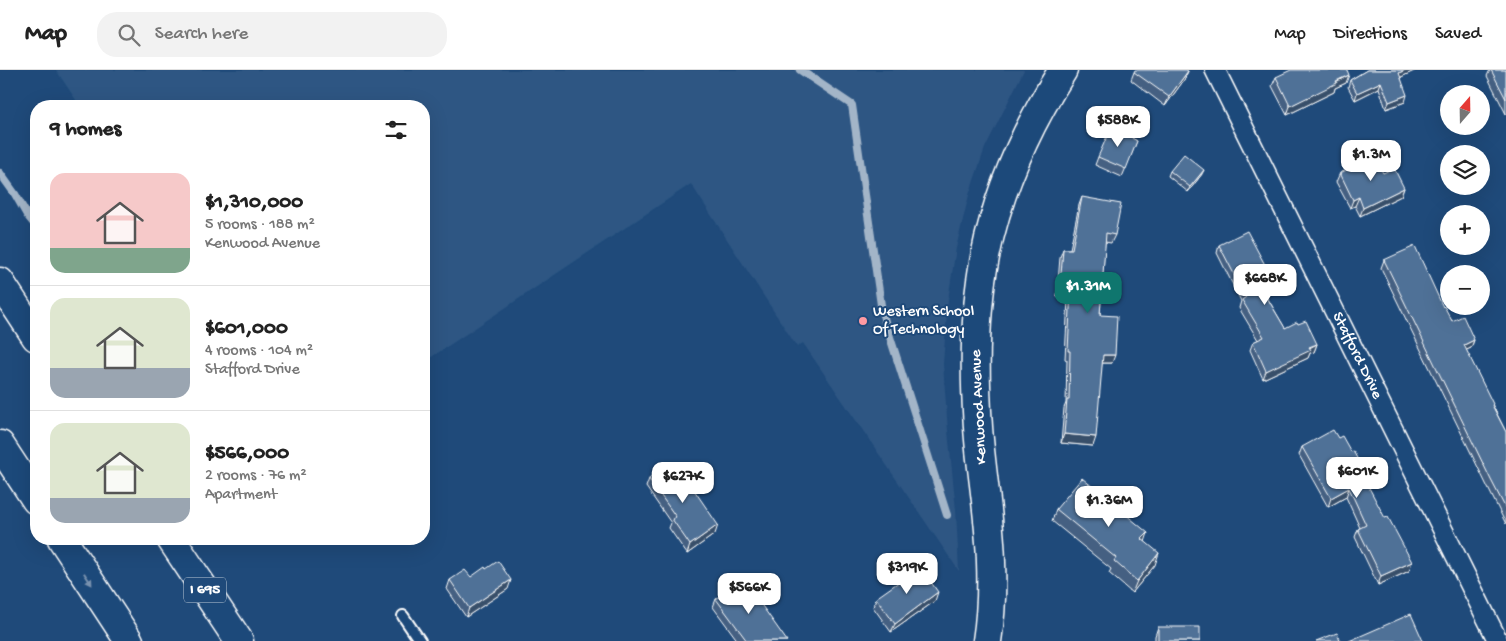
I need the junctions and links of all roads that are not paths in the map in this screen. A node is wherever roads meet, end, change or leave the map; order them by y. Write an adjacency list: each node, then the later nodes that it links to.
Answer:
1 (1064, 70): 13 (main road, Kenwood Avenue)
2 (1215, 70): 14 (street, Stafford Drive)
3 (0, 282): 4 (main road)
4 (30, 328)
5 (0, 445): 6 (main road)
6 (30, 491)
7 (66, 545): 10 (main road, one-way to 10)
8 (175, 545): 11 (main road, I 695)
9 (403, 616): 12 (lane)
10 (129, 641)
11 (239, 641)
12 (420, 641)
13 (987, 641)
14 (1498, 641)

